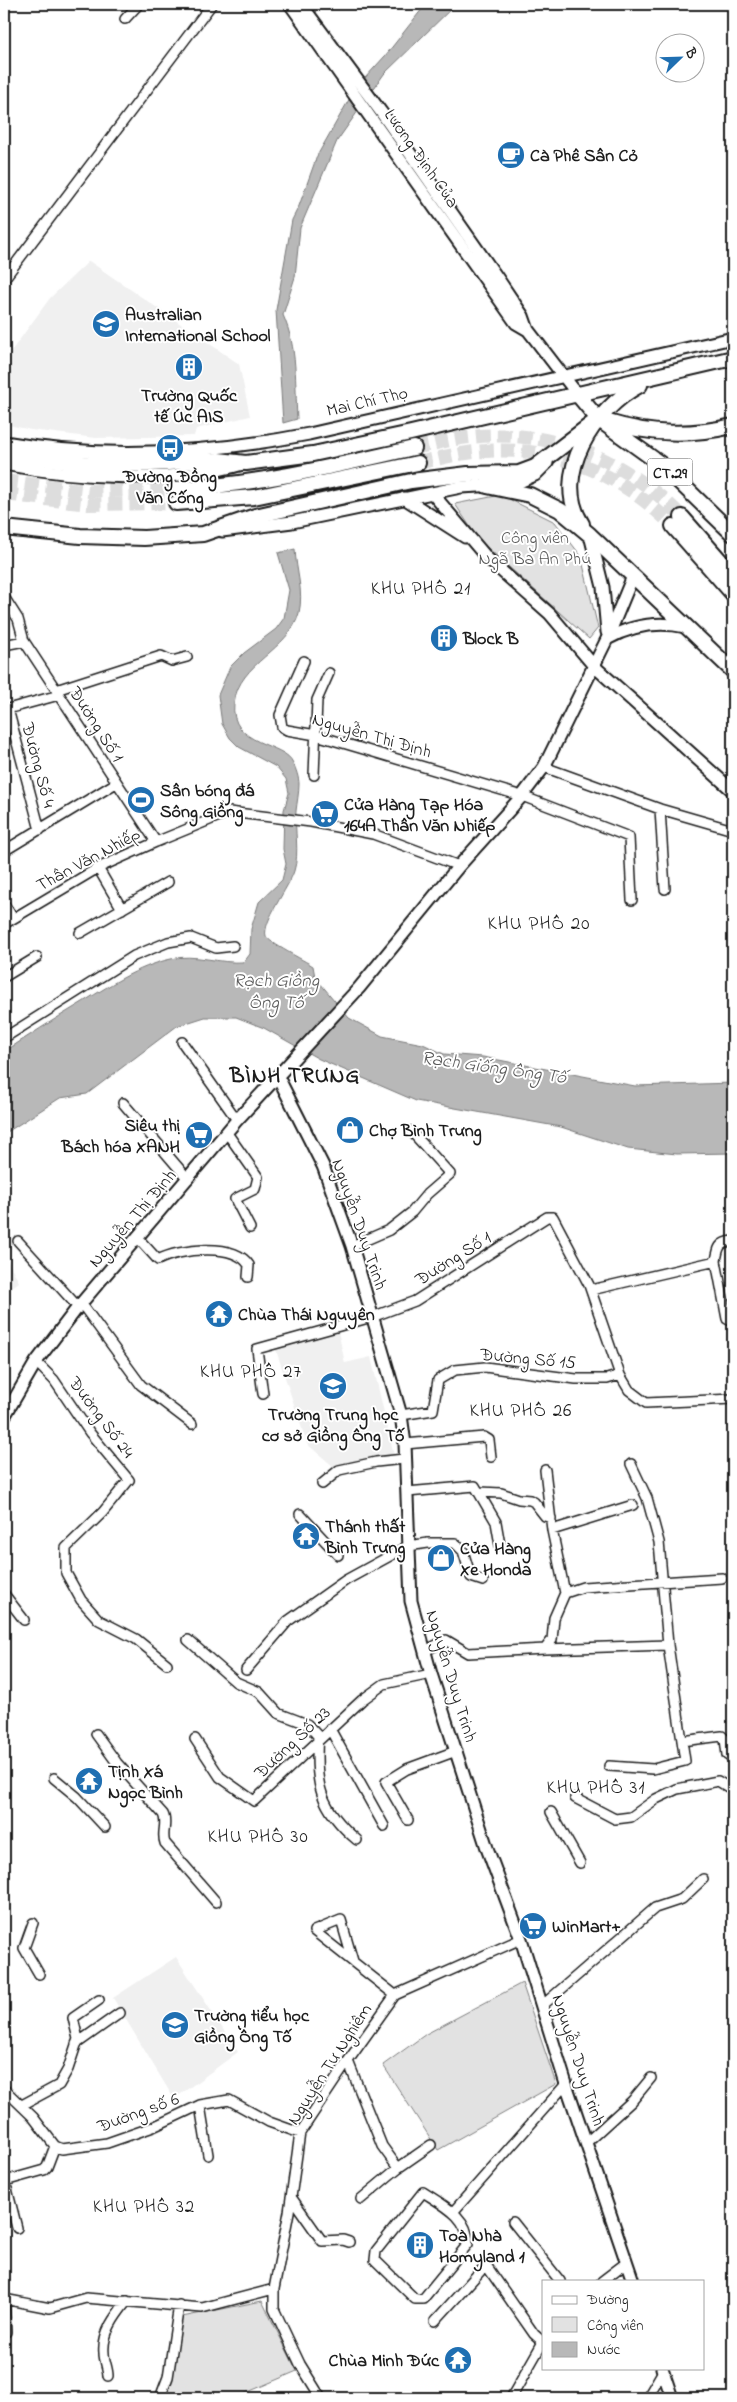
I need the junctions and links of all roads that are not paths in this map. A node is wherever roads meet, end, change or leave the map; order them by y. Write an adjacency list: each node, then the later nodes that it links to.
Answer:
1 (139, 4): 5 (street)
2 (212, 4): 7 (street)
3 (290, 4): 6 (main road, Lương Định Của)
4 (301, 4): 6 (main road, Lương Định Của)
5 (125, 19)
6 (341, 66): 11 (main road, Lương Định Của)
7 (4, 279)
8 (733, 338): 11 (main road, Mai Chí Thọ)
9 (733, 358): 10 (highway)
10 (661, 374): 12 (highway); 13 (highway)
11 (564, 377): 12 (main road, Lương Định Của); 15 (main road, Mai Chí Thọ)
12 (578, 395): 13 (highway); 21 (highway)
13 (598, 419): 14 (highway); 17 (highway); 27 (highway); 28 (highway, CT.29)
14 (733, 426)
15 (4, 442)
16 (414, 448): 19 (highway)
17 (558, 450): 22 (main road); 26 (highway)
18 (4, 454): 21 (highway)
19 (418, 463)
20 (4, 464): 21 (main road)
21 (246, 464)
22 (487, 486): 23 (main road); 27 (highway)
23 (432, 493): 24 (main road); 29 (main road)
24 (404, 498): 26 (main road); 29 (main road)
25 (4, 528): 26 (highway)
26 (203, 534)
27 (590, 534): 31 (highway); 35 (main road)
28 (733, 534)
29 (475, 544): 40 (main road)
30 (733, 575): 32 (highway)
31 (633, 576): 34 (highway); 35 (main road)
32 (733, 594)
33 (4, 597): 36 (street, Đường Số 1)
34 (686, 627): 35 (main road); 41 (highway)
35 (607, 639): 40 (main road)
36 (24, 641): 37 (street); 43 (street, Đường Số 1)
37 (4, 645)
38 (187, 657): 43 (street)
39 (304, 661): 45 (street, Nguyễn Thị Định)
40 (594, 666): 46 (main road); 49 (main road)
41 (733, 671)
42 (329, 673): 45 (street)
43 (57, 693): 44 (street); 48 (street, Đường Số 1)
44 (6, 709): 52 (street, Đường Số 4)
45 (316, 735): 47 (street); 50 (street, Nguyễn Thị Định)
46 (544, 767): 50 (main road); 51 (street)
47 (314, 775)
48 (116, 784): 52 (street); 54 (street, Đường Số 1)
49 (733, 791)
50 (522, 796): 56 (main road); 60 (street, Nguyễn Thị Định)
51 (660, 809): 53 (street); 59 (street)
52 (40, 830): 55 (street)
53 (733, 830)
54 (156, 842): 56 (street, Thân Văn Nhiếp); 57 (street, Thân Văn Nhiếp)
55 (4, 851)
56 (460, 866): 71 (main road, Nguyễn Thị Định)
57 (98, 868): 62 (street); 63 (street, Thân Văn Nhiếp)
58 (168, 882): 62 (street)
59 (665, 889)
60 (632, 900)
61 (4, 904): 63 (street)
62 (122, 909): 65 (street)
63 (13, 918): 64 (street, Thân Văn Nhiếp)
64 (4, 924)
65 (80, 933)
66 (233, 946): 69 (street)
67 (37, 957): 68 (street)
68 (4, 976)
69 (4, 1038)
70 (182, 1042): 73 (street)
71 (278, 1077): 73 (main road, Nguyễn Thị Định); 81 (main road, Nguyễn Duy Trinh)
72 (123, 1103): 76 (street)
73 (237, 1120): 75 (main road, Nguyễn Thị Định)
74 (411, 1131): 81 (street)
75 (227, 1133): 76 (main road, Nguyễn Thị Định); 77 (street)
76 (188, 1179): 78 (main road, Nguyễn Thị Định)
77 (250, 1228)
78 (137, 1237): 83 (street); 85 (main road, Nguyễn Thị Định)
79 (733, 1240): 82 (street)
80 (18, 1241): 85 (street)
81 (352, 1246): 86 (main road, Nguyễn Duy Trinh)
82 (716, 1261): 84 (street); 87 (street)
83 (248, 1277)
84 (591, 1290): 86 (street, Đường Số 1); 89 (street)
85 (80, 1305): 88 (main road, Nguyễn Thị Định); 94 (street)
86 (372, 1317): 90 (street, Đường Số 1); 92 (main road, Nguyễn Duy Trinh)
87 (733, 1322)
88 (36, 1362): 93 (main road, Nguyễn Thị Định); 120 (street, Đường Số 24)
89 (620, 1375): 91 (street); 92 (street, Đường Số 15)
90 (263, 1394)
91 (733, 1399)
92 (401, 1414): 95 (main road, Nguyễn Duy Trinh)
93 (4, 1415)
94 (192, 1424)
95 (405, 1444): 96 (street); 97 (main road, Nguyễn Duy Trinh)
96 (491, 1457)
97 (404, 1459): 100 (street); 101 (main road, Nguyễn Duy Trinh)
98 (630, 1464): 112 (street)
99 (545, 1470): 105 (street)
100 (322, 1484)
101 (407, 1492): 102 (street); 108 (main road, Nguyễn Duy Trinh)
102 (480, 1492): 105 (street); 107 (street)
103 (633, 1505): 106 (street)
104 (300, 1514): 109 (street)
105 (550, 1518): 106 (street)
106 (552, 1530): 113 (street)
107 (500, 1545)
108 (408, 1546): 111 (street); 119 (main road, Nguyễn Duy Trinh); 121 (street)
109 (338, 1554)
110 (722, 1578): 112 (street)
111 (483, 1581)
112 (662, 1582): 113 (street); 117 (street)
113 (566, 1593): 118 (street)
114 (4, 1594): 115 (street)
115 (24, 1620)
116 (188, 1640): 127 (street)
117 (668, 1645): 118 (street); 126 (street)
118 (545, 1649): 119 (street)
119 (425, 1650): 122 (main road, Nguyễn Duy Trinh)
120 (168, 1664)
121 (246, 1670)
122 (431, 1674): 123 (street, Đường Số 23); 128 (main road, Nguyễn Duy Trinh)
123 (330, 1729): 127 (street, Đường Số 23); 136 (street)
124 (96, 1734): 141 (street)
125 (195, 1739): 127 (street, Đường Số 23)
126 (682, 1741): 129 (street); 130 (street)
127 (317, 1744): 138 (street)
128 (456, 1751): 135 (street); 143 (main road, Nguyễn Duy Trinh)
129 (733, 1759)
130 (609, 1766)
131 (54, 1778): 137 (street)
132 (731, 1789): 133 (street)
133 (575, 1798)
134 (551, 1812): 139 (street)
135 (408, 1820)
136 (384, 1826)
137 (105, 1827)
138 (357, 1840)
139 (580, 1863)
140 (704, 1879): 148 (street)
141 (216, 1902)
142 (33, 1923): 145 (street)
143 (521, 1939): 146 (street, Nguyễn Tư Nghiêm); 148 (main road, Nguyễn Duy Trinh)
144 (354, 1961): 144 (street); 146 (street)
145 (39, 1974)
146 (395, 1995): 151 (street, Nguyễn Tư Nghiêm)
147 (99, 2000): 150 (street)
148 (543, 2005): 153 (main road, Nguyễn Duy Trinh)
149 (120, 2013): 150 (street)
150 (76, 2044): 155 (street)
151 (348, 2061): 157 (street, Nguyễn Tư Nghiêm); 162 (street)
152 (651, 2078): 158 (street)
153 (566, 2084): 158 (main road, Nguyễn Duy Trinh); 165 (street)
154 (4, 2089): 155 (street)
155 (22, 2105): 160 (street)
156 (200, 2105): 157 (street, Đường số 6); 160 (street, Đường số 6); 161 (street)
157 (300, 2133): 163 (street, Nguyễn Tư Nghiêm)
158 (587, 2142): 169 (main road, Nguyễn Duy Trinh)
159 (431, 2145): 162 (street)
160 (55, 2146): 167 (street)
161 (208, 2155)
162 (398, 2168): 164 (street)
163 (291, 2197): 168 (street); 173 (street, Nguyễn Tư Nghiêm)
164 (361, 2199)
165 (452, 2212): 165 (street)
166 (512, 2222): 170 (street)
167 (17, 2228)
168 (349, 2242)
169 (627, 2262): 171 (street); 172 (main road, Nguyễn Duy Trinh)
170 (559, 2280)
171 (603, 2280)
172 (633, 2280)
173 (274, 2289): 176 (street); 184 (street, Nguyễn Tư Nghiêm)
174 (4, 2299): 175 (street); 178 (street)
175 (127, 2301): 176 (street); 182 (street)
176 (179, 2305): 183 (street)
177 (435, 2320): 179 (street)
178 (6, 2332)
179 (542, 2341)
180 (542, 2344): 185 (street)
181 (662, 2370): 186 (street); 187 (main road)
182 (108, 2376)
183 (160, 2398)
184 (321, 2398)
185 (511, 2398)
186 (647, 2398)
187 (672, 2398)

